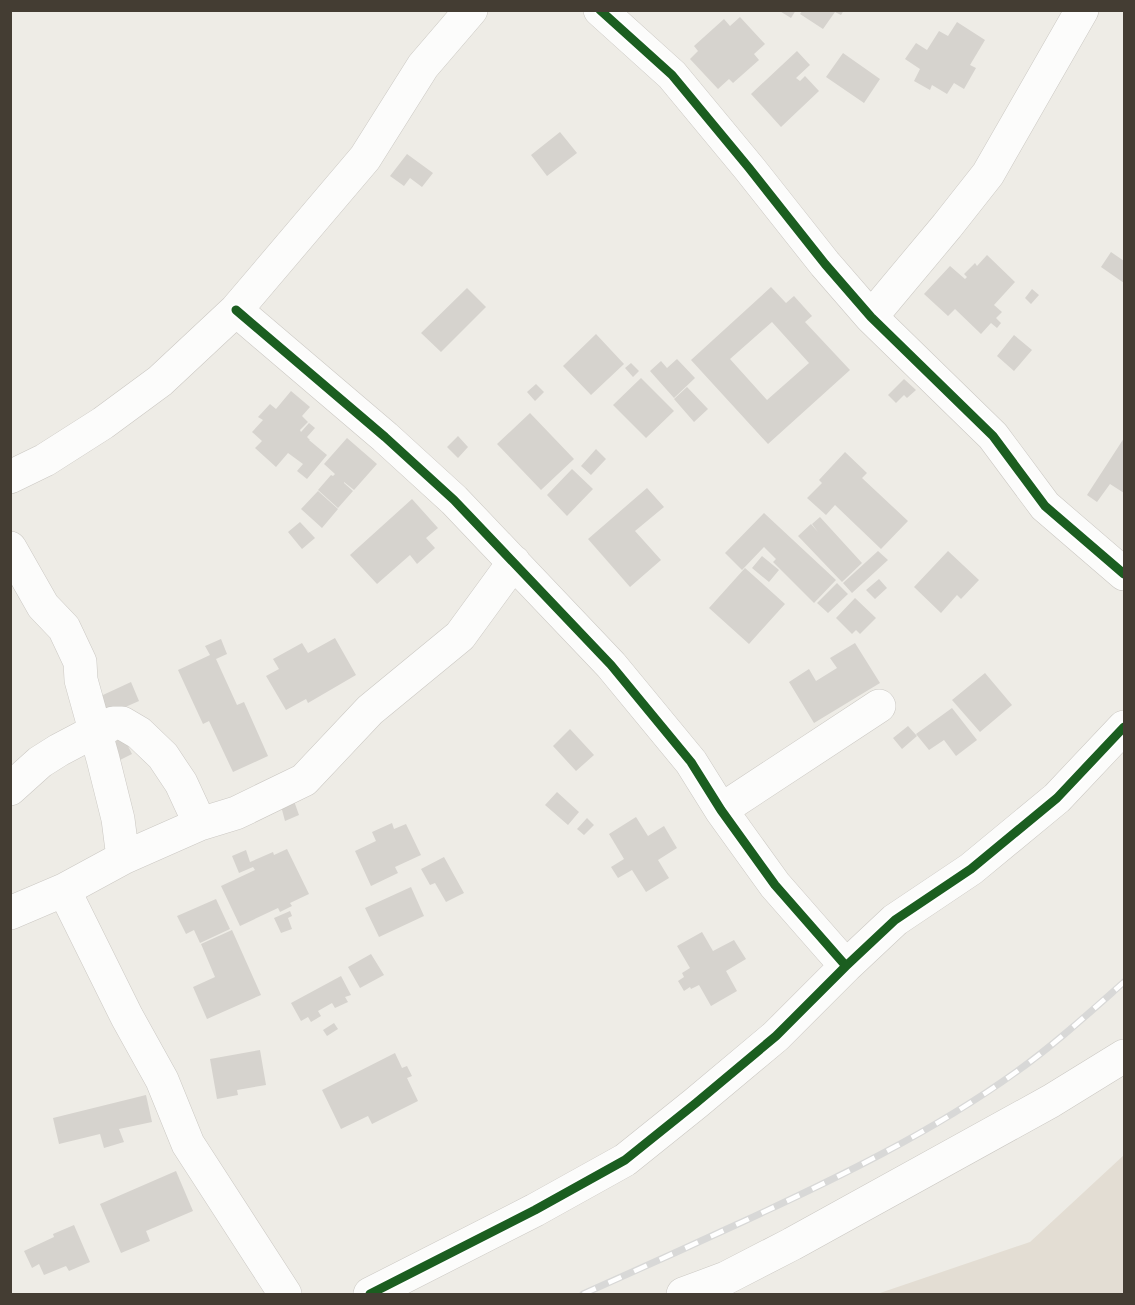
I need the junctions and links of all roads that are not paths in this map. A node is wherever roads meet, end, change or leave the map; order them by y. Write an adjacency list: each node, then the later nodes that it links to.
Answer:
1 (471, 10): 4 (street)
2 (600, 10): 5 (street)
3 (1082, 10): 5 (street)
4 (236, 310): 6 (street); 8 (street)
5 (871, 317): 9 (street)
6 (10, 477)
7 (10, 548): 12 (street)
8 (514, 562): 14 (street); 15 (street)
9 (1125, 574)
10 (879, 706): 14 (street)
11 (1125, 727): 19 (street)
12 (95, 730): 13 (street); 15 (street); 16 (street)
13 (10, 789)
14 (721, 810): 19 (street)
15 (200, 824): 16 (street)
16 (123, 858): 17 (street)
17 (64, 890): 18 (street); 22 (street)
18 (10, 913)
19 (846, 966): 21 (street)
20 (1125, 1056): 23 (street)
21 (385, 1291)
22 (285, 1294)
23 (683, 1294)

